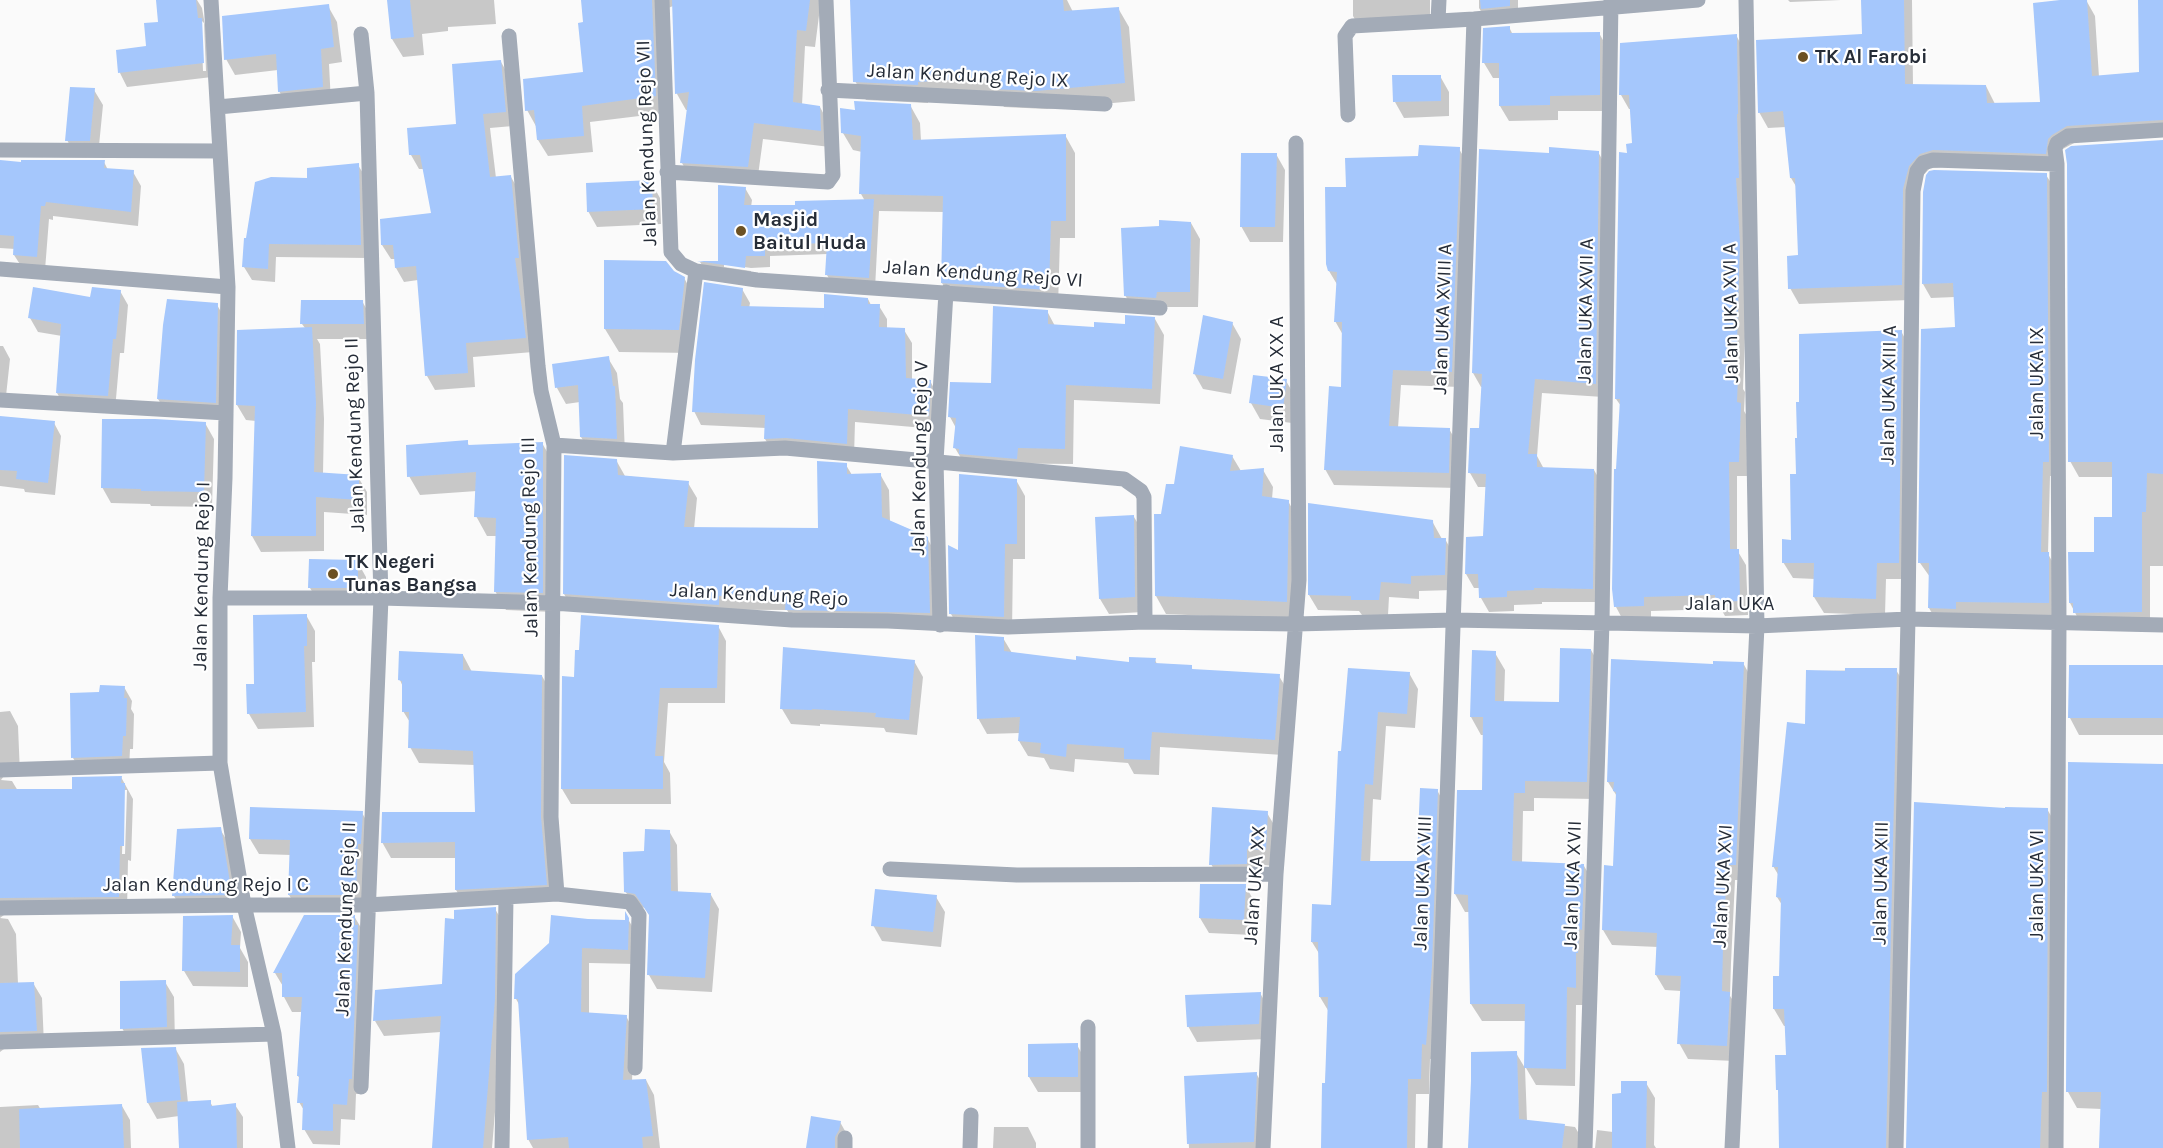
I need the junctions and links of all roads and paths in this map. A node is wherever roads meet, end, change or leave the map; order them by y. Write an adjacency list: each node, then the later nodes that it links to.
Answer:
1 (211, 0): 15 (street, Jalan Kendung Rejo I)
2 (662, 0): 22 (street, Jalan Kendung Rejo VII)
3 (826, 0): 12 (street)
4 (1439, 0): 9 (street)
5 (1698, 0): 7 (street)
6 (1746, 0): 44 (street, Jalan UKA XVI A)
7 (1611, 4): 8 (street); 39 (street, Jalan UKA XVII A)
8 (1474, 19): 9 (street); 37 (street, Jalan UKA XVIII A)
9 (1438, 21): 16 (street)
10 (361, 34): 13 (street, Jalan Kendung Rejo II)
11 (509, 36): 30 (street, Jalan Kendung Rejo III)
12 (828, 90): 14 (street, Jalan Kendung Rejo IX); 22 (street)
13 (367, 93): 15 (street); 34 (street, Jalan Kendung Rejo II)
14 (1105, 104)
15 (218, 107): 20 (street, Jalan Kendung Rejo I)
16 (1348, 115)
17 (2163, 130): 21 (street, Jalan UKA IX)
18 (1296, 142): 41 (street, Jalan UKA XX A)
19 (0, 150): 20 (street)
20 (220, 151): 25 (street, Jalan Kendung Rejo I)
21 (2057, 164): 36 (street, Jalan UKA XIII A); 40 (street, Jalan UKA IX)
22 (668, 172): 24 (street, Jalan Kendung Rejo VII)
23 (0, 269): 25 (street)
24 (696, 271): 26 (street, Jalan Kendung Rejo VI); 31 (street)
25 (228, 287): 29 (street, Jalan Kendung Rejo I)
26 (946, 292): 27 (street, Jalan Kendung Rejo VI); 32 (street, Jalan Kendung Rejo V)
27 (1160, 308)
28 (0, 400): 29 (street)
29 (226, 413): 33 (street, Jalan Kendung Rejo I)
30 (554, 445): 31 (street); 35 (street, Jalan Kendung Rejo III)
31 (673, 453): 32 (street)
32 (936, 461): 38 (street); 42 (street, Jalan Kendung Rejo V)
33 (220, 598): 34 (street, Jalan Kendung Rejo); 45 (street, Jalan Kendung Rejo I)
34 (381, 598): 35 (street, Jalan Kendung Rejo); 52 (street, Jalan Kendung Rejo II)
35 (553, 603): 42 (street, Jalan Kendung Rejo); 49 (street, Jalan Kendung Rejo III)
36 (1908, 619): 40 (street, Jalan UKA); 44 (street, Jalan UKA); 68 (street, Jalan UKA XIII)
37 (1454, 621): 39 (street, Jalan UKA); 41 (street, Jalan UKA); 65 (street, Jalan UKA XVIII)
38 (1145, 622): 41 (street, Jalan Kendung Rejo); 42 (street, Jalan Kendung Rejo)
39 (1602, 622): 44 (street, Jalan UKA); 66 (street, Jalan UKA XVII)
40 (2059, 623): 43 (street, Jalan UKA); 69 (street, Jalan UKA VI)
41 (1296, 624): 48 (street, Jalan UKA XX)
42 (940, 625)
43 (2163, 625)
44 (1757, 626): 67 (street, Jalan UKA XVI)
45 (220, 763): 46 (street); 51 (street, Jalan Kendung Rejo I)
46 (0, 770)
47 (890, 869): 48 (street)
48 (1276, 874): 64 (street, Jalan UKA XX)
49 (556, 894): 50 (street, Jalan Kendung Rejo I C); 57 (street, Jalan Kendung Rejo I C)
50 (507, 898): 52 (street, Jalan Kendung Rejo I C); 61 (street)
51 (244, 904): 52 (street, Jalan Kendung Rejo I C); 53 (street, Jalan Kendung Rejo I C); 55 (street, Jalan Kendung Rejo I)
52 (367, 905): 58 (street, Jalan Kendung Rejo II)
53 (0, 908)
54 (1088, 1027): 63 (street)
55 (274, 1034): 56 (street); 60 (street, Jalan Kendung Rejo I)
56 (0, 1042)
57 (635, 1068)
58 (361, 1087)
59 (970, 1114): 62 (street)
60 (285, 1147)
61 (502, 1148)
62 (970, 1148)
63 (1088, 1148)
64 (1263, 1148)
65 (1434, 1148)
66 (1585, 1148)
67 (1732, 1148)
68 (1896, 1148)
69 (2056, 1148)

